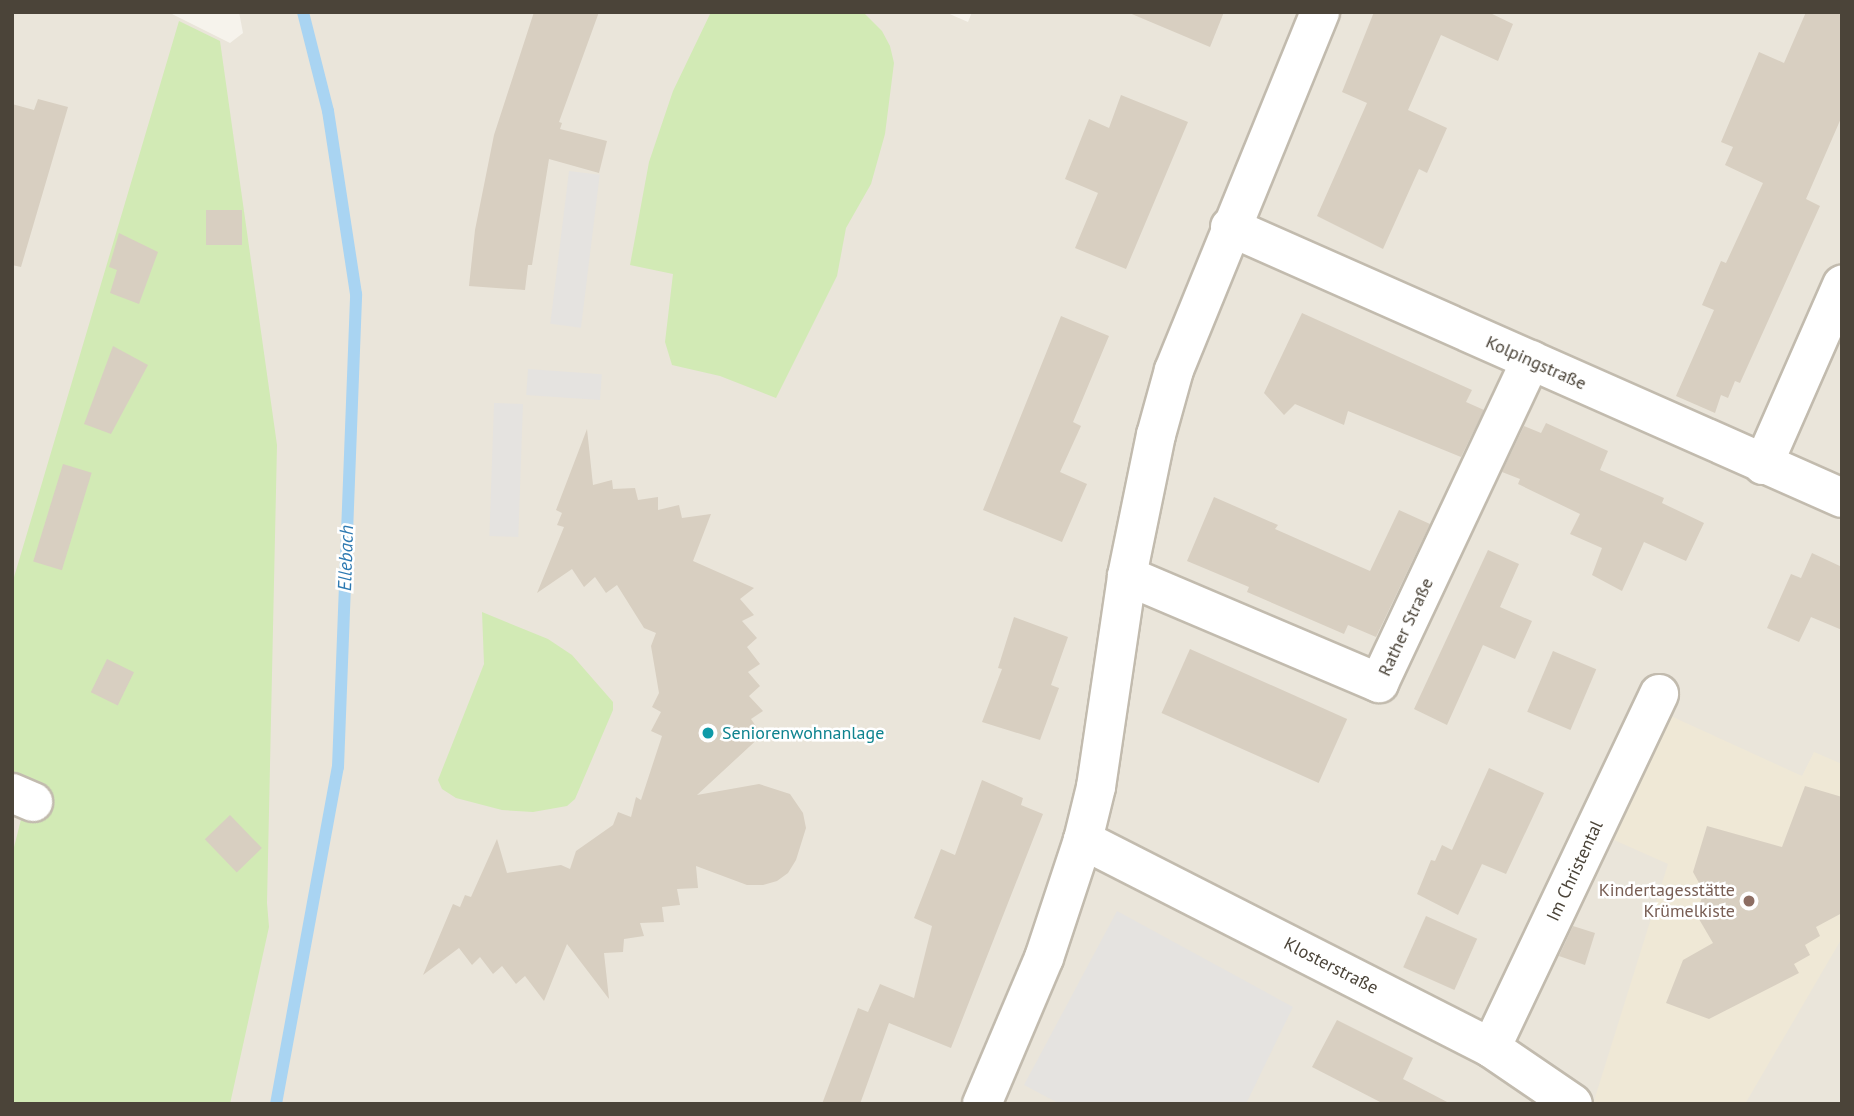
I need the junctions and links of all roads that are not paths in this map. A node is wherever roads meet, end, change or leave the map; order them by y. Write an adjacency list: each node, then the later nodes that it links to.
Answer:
1 (1320, 12): 2 (street)
2 (1230, 227): 4 (street, Kolpingstraße); 7 (street)
3 (1842, 285): 5 (street)
4 (1531, 360): 5 (street, Kolpingstraße); 7 (street, Rather Straße)
5 (1763, 465): 6 (street, Kolpingstraße)
6 (1842, 498)
7 (1127, 576): 9 (street)
8 (1659, 694): 10 (street, Im Christental)
9 (1083, 840): 10 (street, Klosterstraße); 11 (street)
10 (1491, 1048): 12 (street, Klosterstraße)
11 (982, 1104)
12 (1573, 1104)

